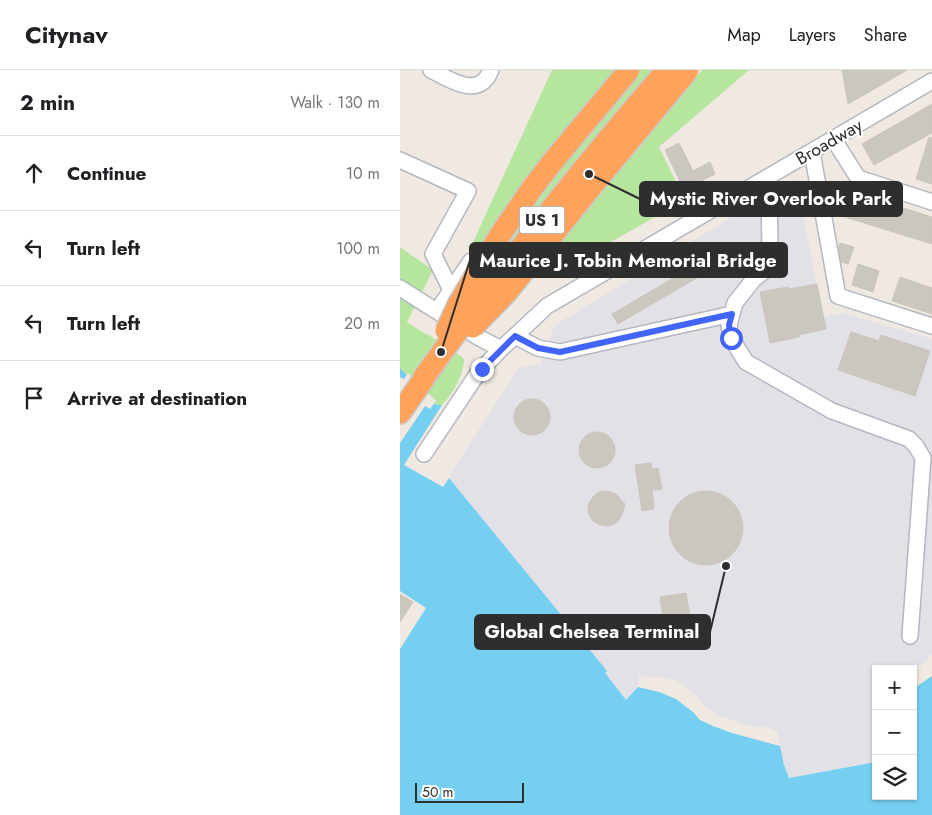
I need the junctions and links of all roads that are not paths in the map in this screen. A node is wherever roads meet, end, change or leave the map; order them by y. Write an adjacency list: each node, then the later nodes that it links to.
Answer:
1 (431, 70): 2 (street)
2 (491, 70)
3 (629, 70): 20 (highway, bridge)
4 (667, 70): 20 (highway, US 1, bridge)
5 (688, 70): 20 (highway, bridge)
6 (932, 82): 7 (street, Broadway)
7 (834, 140): 8 (street, Broadway); 11 (street)
8 (812, 152): 10 (street, Broadway); 17 (street)
9 (400, 160): 14 (street)
10 (769, 177): 16 (street); 18 (street, Broadway)
11 (932, 202)
12 (552, 264): 14 (street)
13 (400, 288): 15 (street)
14 (451, 290): 15 (street)
15 (436, 310): 19 (street)
16 (732, 314): 18 (street); 23 (street)
17 (932, 326)
18 (515, 336): 19 (street, Broadway)
19 (501, 349): 22 (street, Broadway)
20 (430, 370): 21 (highway, US 1, bridge)
21 (400, 413)
22 (424, 454)
23 (910, 636)

